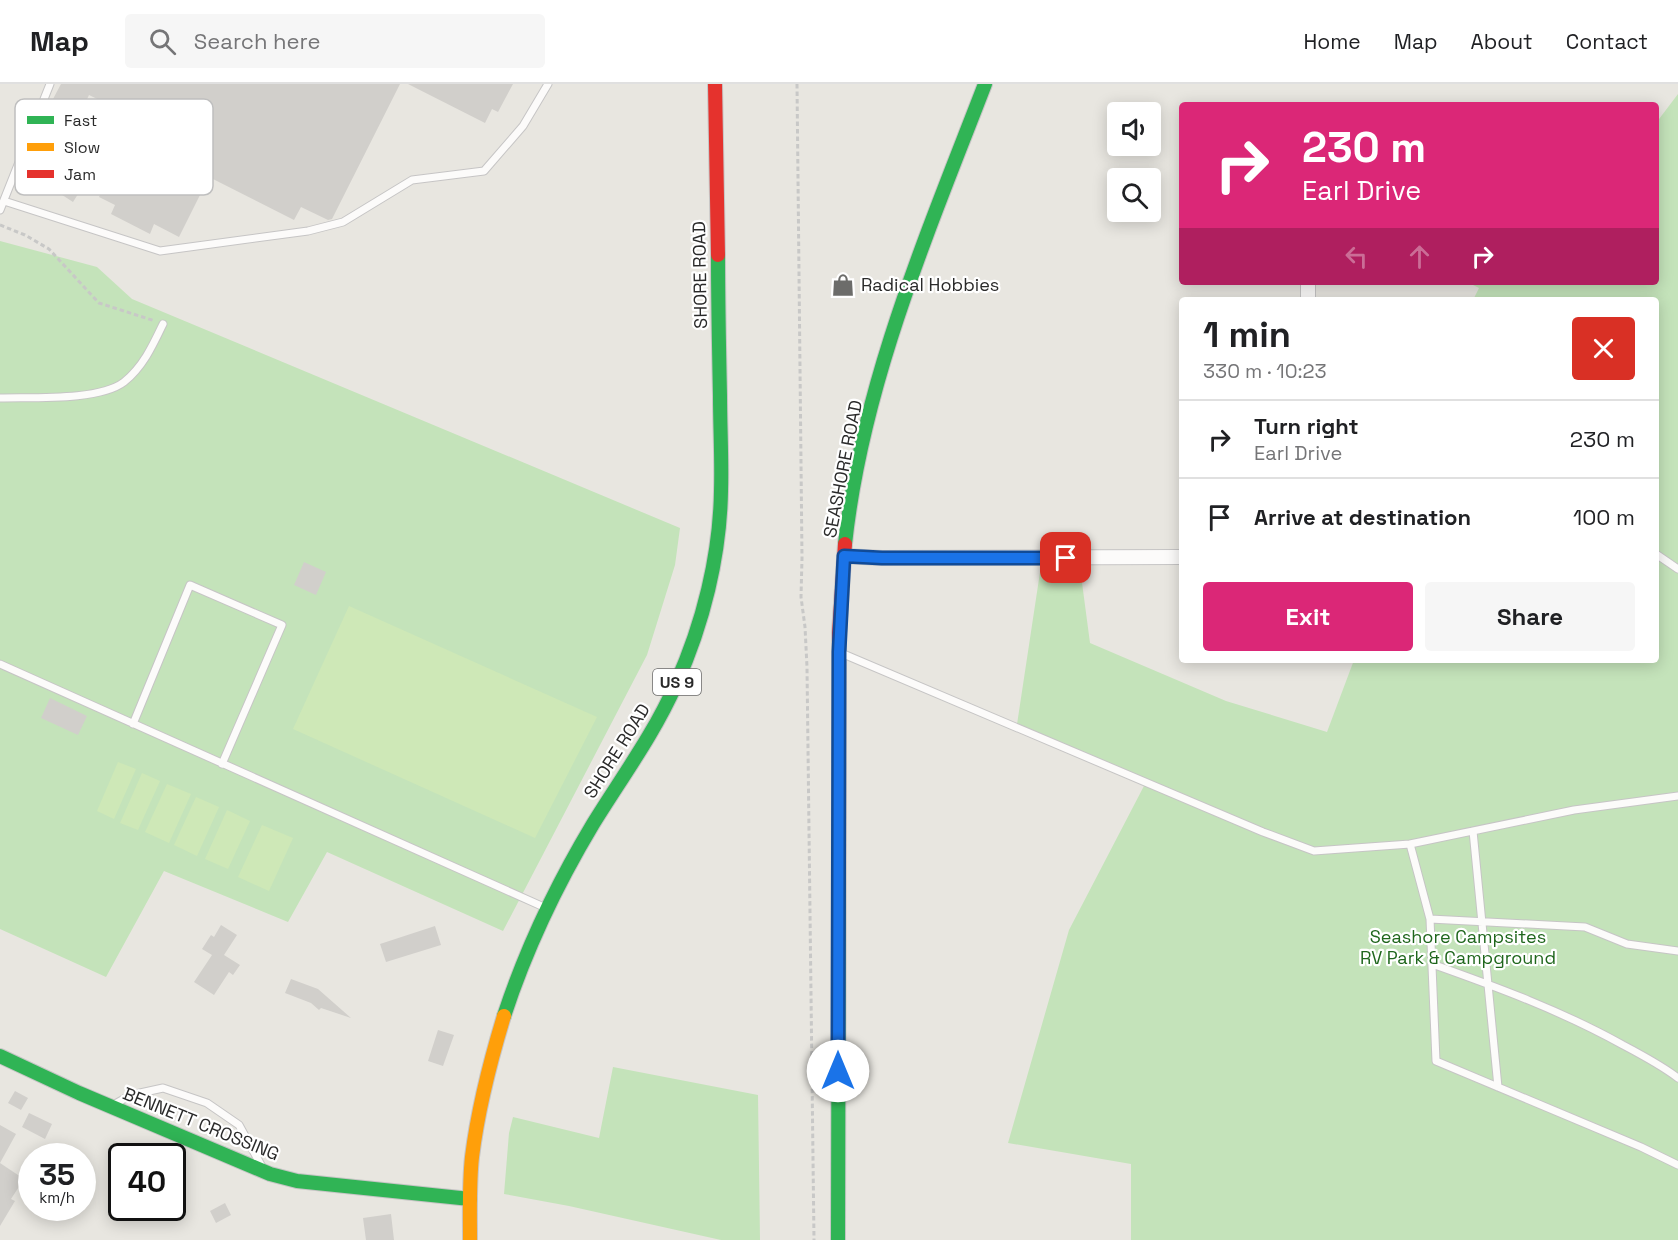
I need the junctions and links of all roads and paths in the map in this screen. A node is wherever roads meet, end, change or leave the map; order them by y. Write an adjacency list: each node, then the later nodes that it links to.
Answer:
1 (50, 84): 6 (lane)
2 (548, 84): 8 (lane)
3 (715, 84): 24 (street, SHORE ROAD / US 9)
4 (797, 84): 38 (path)
5 (985, 84): 13 (street, SEASHORE ROAD)
6 (44, 99)
7 (15, 173): 8 (lane)
8 (4, 201): 9 (lane)
9 (0, 210)
10 (0, 225): 11 (path)
11 (164, 324): 12 (lane)
12 (0, 398)
13 (844, 556): 15 (street); 17 (street, SEASHORE ROAD)
14 (1659, 556): 16 (lane)
15 (1179, 557)
16 (1678, 569)
17 (839, 652): 23 (lane); 39 (street, SEASHORE ROAD)
18 (0, 664): 19 (lane)
19 (133, 724): 20 (lane); 20 (lane)
20 (222, 764): 24 (lane)
21 (1678, 796): 22 (lane)
22 (1473, 831): 23 (lane); 26 (lane)
23 (1410, 844): 25 (lane)
24 (548, 909): 36 (street, SHORE ROAD / US 9)
25 (1430, 919): 26 (lane); 28 (lane)
26 (1483, 922): 27 (lane); 29 (lane)
27 (1678, 951)
28 (1432, 964): 29 (lane); 32 (lane)
29 (1486, 983): 31 (lane); 32 (lane)
30 (0, 1056): 33 (street, BENNETT CROSSING)
31 (1678, 1078)
32 (1498, 1087): 34 (lane)
33 (111, 1107): 35 (street, BENNETT CROSSING); 35 (lane)
34 (1678, 1165)
35 (265, 1172): 36 (street, BENNETT CROSSING)
36 (470, 1199): 37 (street, SHORE ROAD / US 9)
37 (470, 1240)
38 (814, 1240)
39 (838, 1240)

